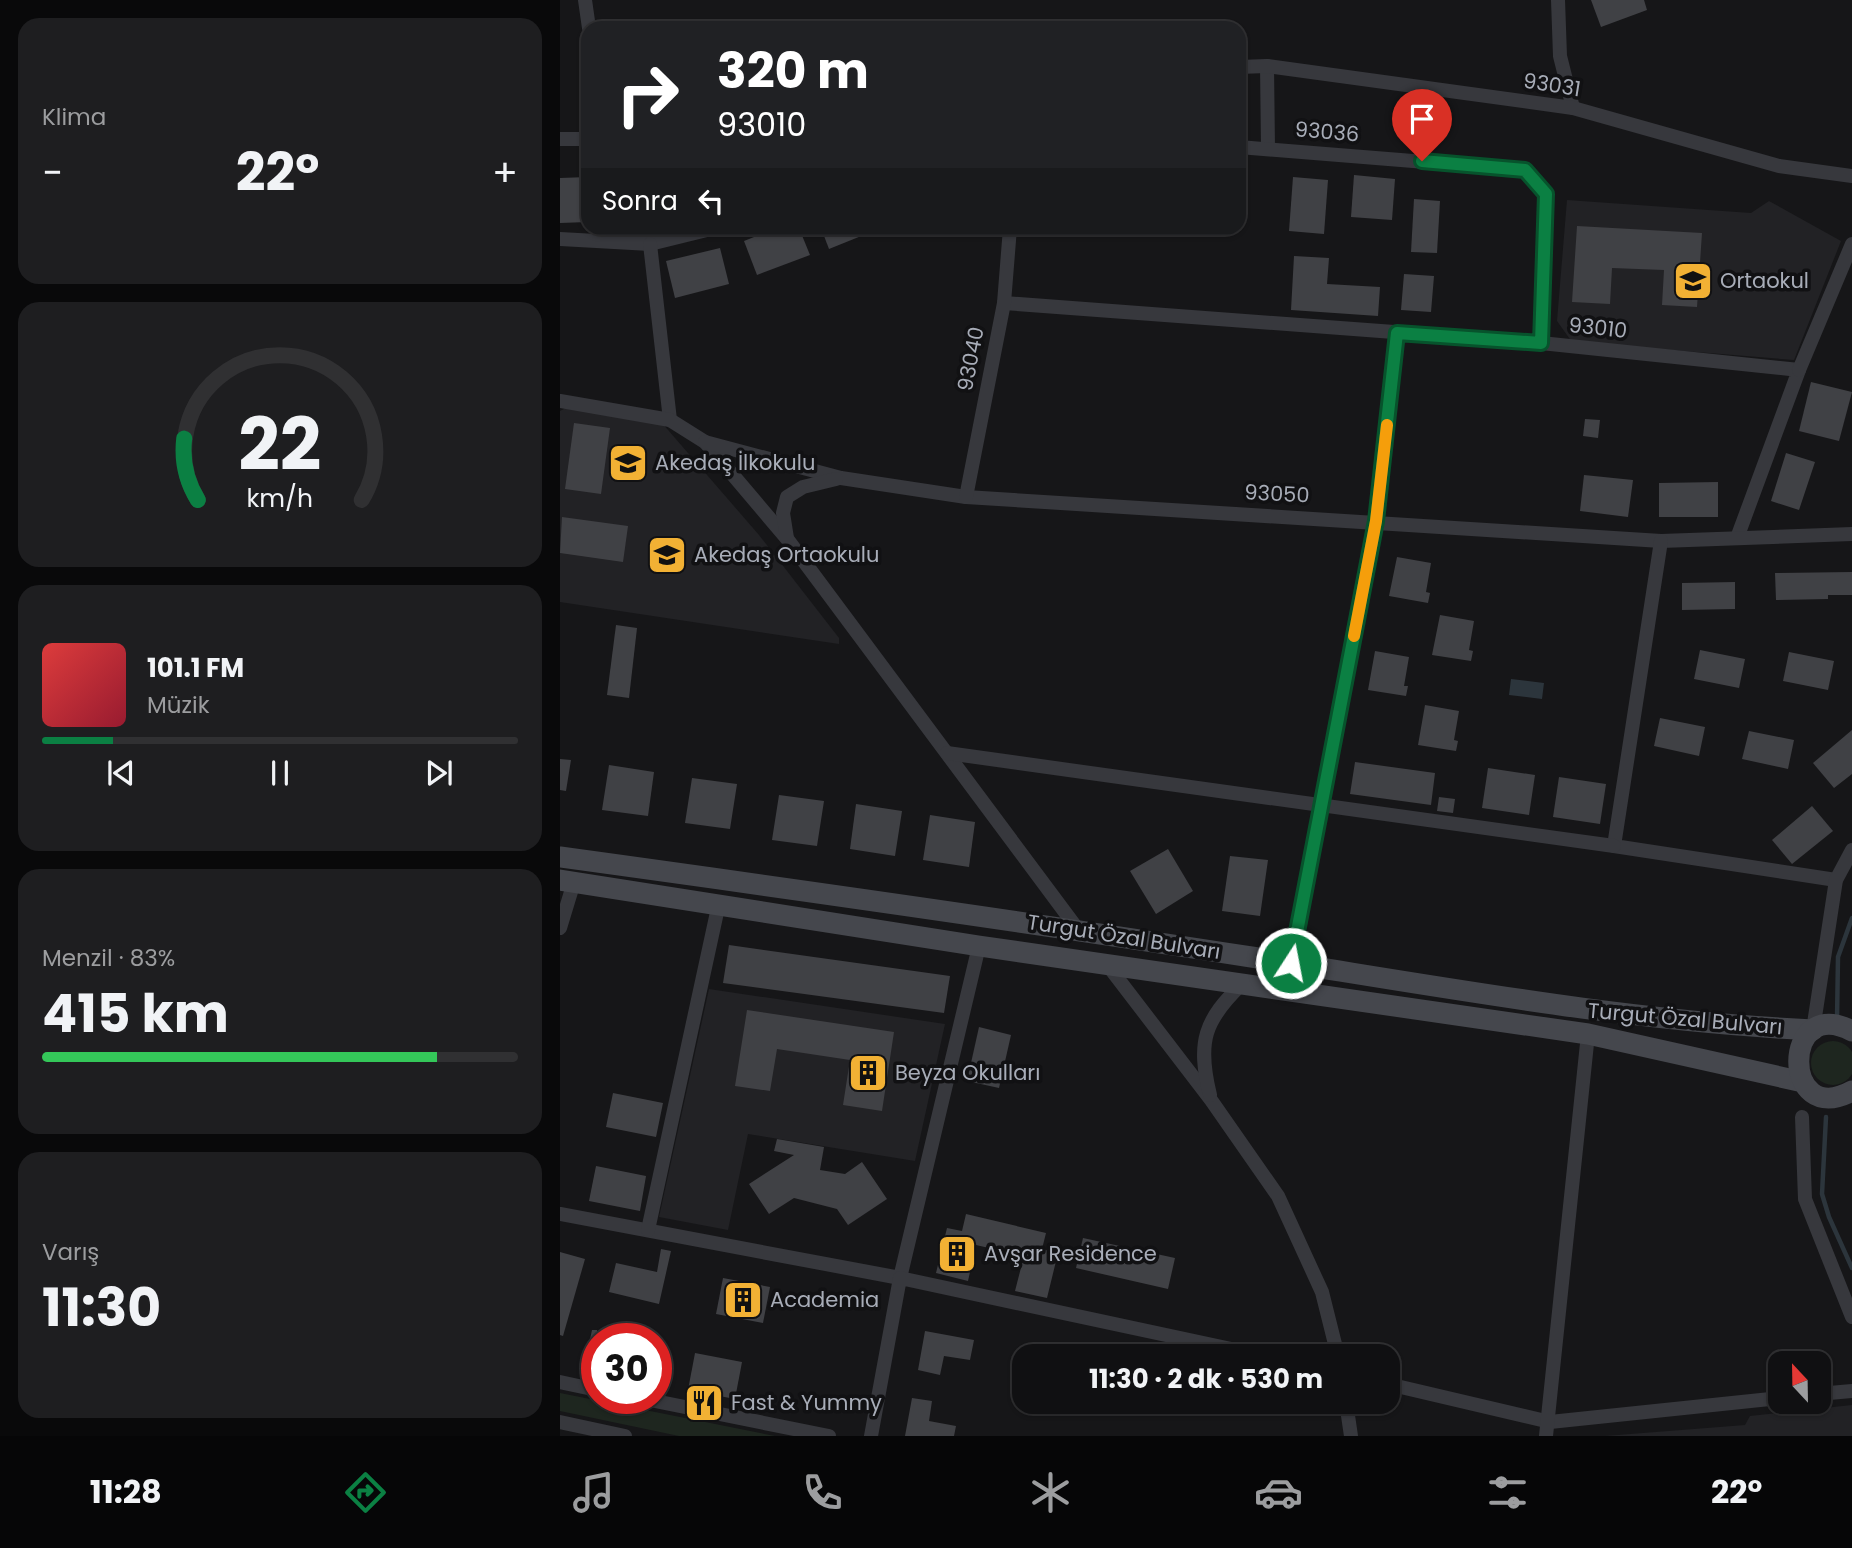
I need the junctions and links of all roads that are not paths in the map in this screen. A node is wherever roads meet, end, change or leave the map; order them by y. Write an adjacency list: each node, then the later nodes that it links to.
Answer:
1 (585, 0): 3 (street)
2 (1558, 0): 6 (street)
3 (588, 21)
4 (1267, 66): 5 (street, 93031); 6 (street, 93031); 10 (street)
5 (1246, 68)
6 (1573, 108): 11 (street, 93031)
7 (560, 139): 8 (street)
8 (581, 139)
9 (1246, 148): 10 (street, 93036)
10 (1268, 148): 21 (street, 93036)
11 (1852, 176)
12 (628, 235): 16 (street)
13 (687, 235): 17 (street)
14 (1009, 235): 19 (street, 93040)
15 (560, 239): 16 (street)
16 (631, 243): 17 (street)
17 (650, 244): 24 (street)
18 (1852, 244): 22 (street)
19 (1003, 303): 20 (street, 93010); 27 (street, 93040)
20 (1397, 333): 21 (street, 93010); 28 (street)
21 (1541, 343): 22 (street, 93010)
22 (1799, 370): 30 (street)
23 (560, 401): 24 (street)
24 (670, 420): 25 (street)
25 (705, 442): 26 (street, 93050); 31 (street)
26 (841, 478): 27 (street, 93050); 31 (street)
27 (966, 497): 28 (street, 93050)
28 (1376, 521): 32 (street, 93050); 34 (street)
29 (1852, 534): 30 (street, 93050)
30 (1737, 538): 32 (street, 93050)
31 (788, 540): 33 (street)
32 (1661, 541): 35 (street)
33 (947, 753): 34 (street); 42 (street)
34 (1322, 805): 35 (street); 45 (street)
35 (1614, 846): 38 (street)
36 (1852, 850): 38 (street)
37 (560, 857): 42 (main road, Turgut Özal Bulvarı)
38 (1836, 880): 47 (street)
39 (567, 881): 40 (main road, Turgut Özal Bulvarı); 41 (street)
40 (719, 903): 43 (main road, Turgut Özal Bulvarı); 55 (street)
41 (560, 928)
42 (1079, 930): 45 (main road, Turgut Özal Bulvarı)
43 (979, 946): 44 (main road, Turgut Özal Bulvarı); 56 (street)
44 (1105, 962): 46 (main road, Turgut Özal Bulvarı); 52 (street)
45 (1291, 963): 47 (main road, Turgut Özal Bulvarı)
46 (1243, 983): 49 (main road, Turgut Özal Bulvarı); 52 (street)
47 (1813, 1030): 48 (main road, Turgut Özal Bulvarı); 50 (main road, Turgut Özal Bulvarı)
48 (1852, 1031)
49 (1588, 1034): 50 (main road, Turgut Özal Bulvarı); 69 (street)
50 (1803, 1082): 51 (main road, Turgut Özal Bulvarı)
51 (1851, 1092)
52 (1211, 1100): 59 (street)
53 (1802, 1118): 57 (street)
54 (560, 1214): 55 (street)
55 (648, 1230): 56 (street)
56 (901, 1278): 58 (street); 72 (street)
57 (1852, 1317)
58 (1208, 1344)
59 (1335, 1344)
60 (560, 1382): 61 (street)
61 (581, 1387)
62 (1400, 1387): 69 (street)
63 (1852, 1391): 64 (street)
64 (1831, 1393)
65 (1768, 1400): 69 (street)
66 (672, 1404): 71 (street)
67 (1348, 1414): 73 (street)
68 (560, 1422): 70 (street)
69 (1548, 1429)
70 (625, 1436)
71 (829, 1436)
72 (871, 1436)
73 (1352, 1436)

